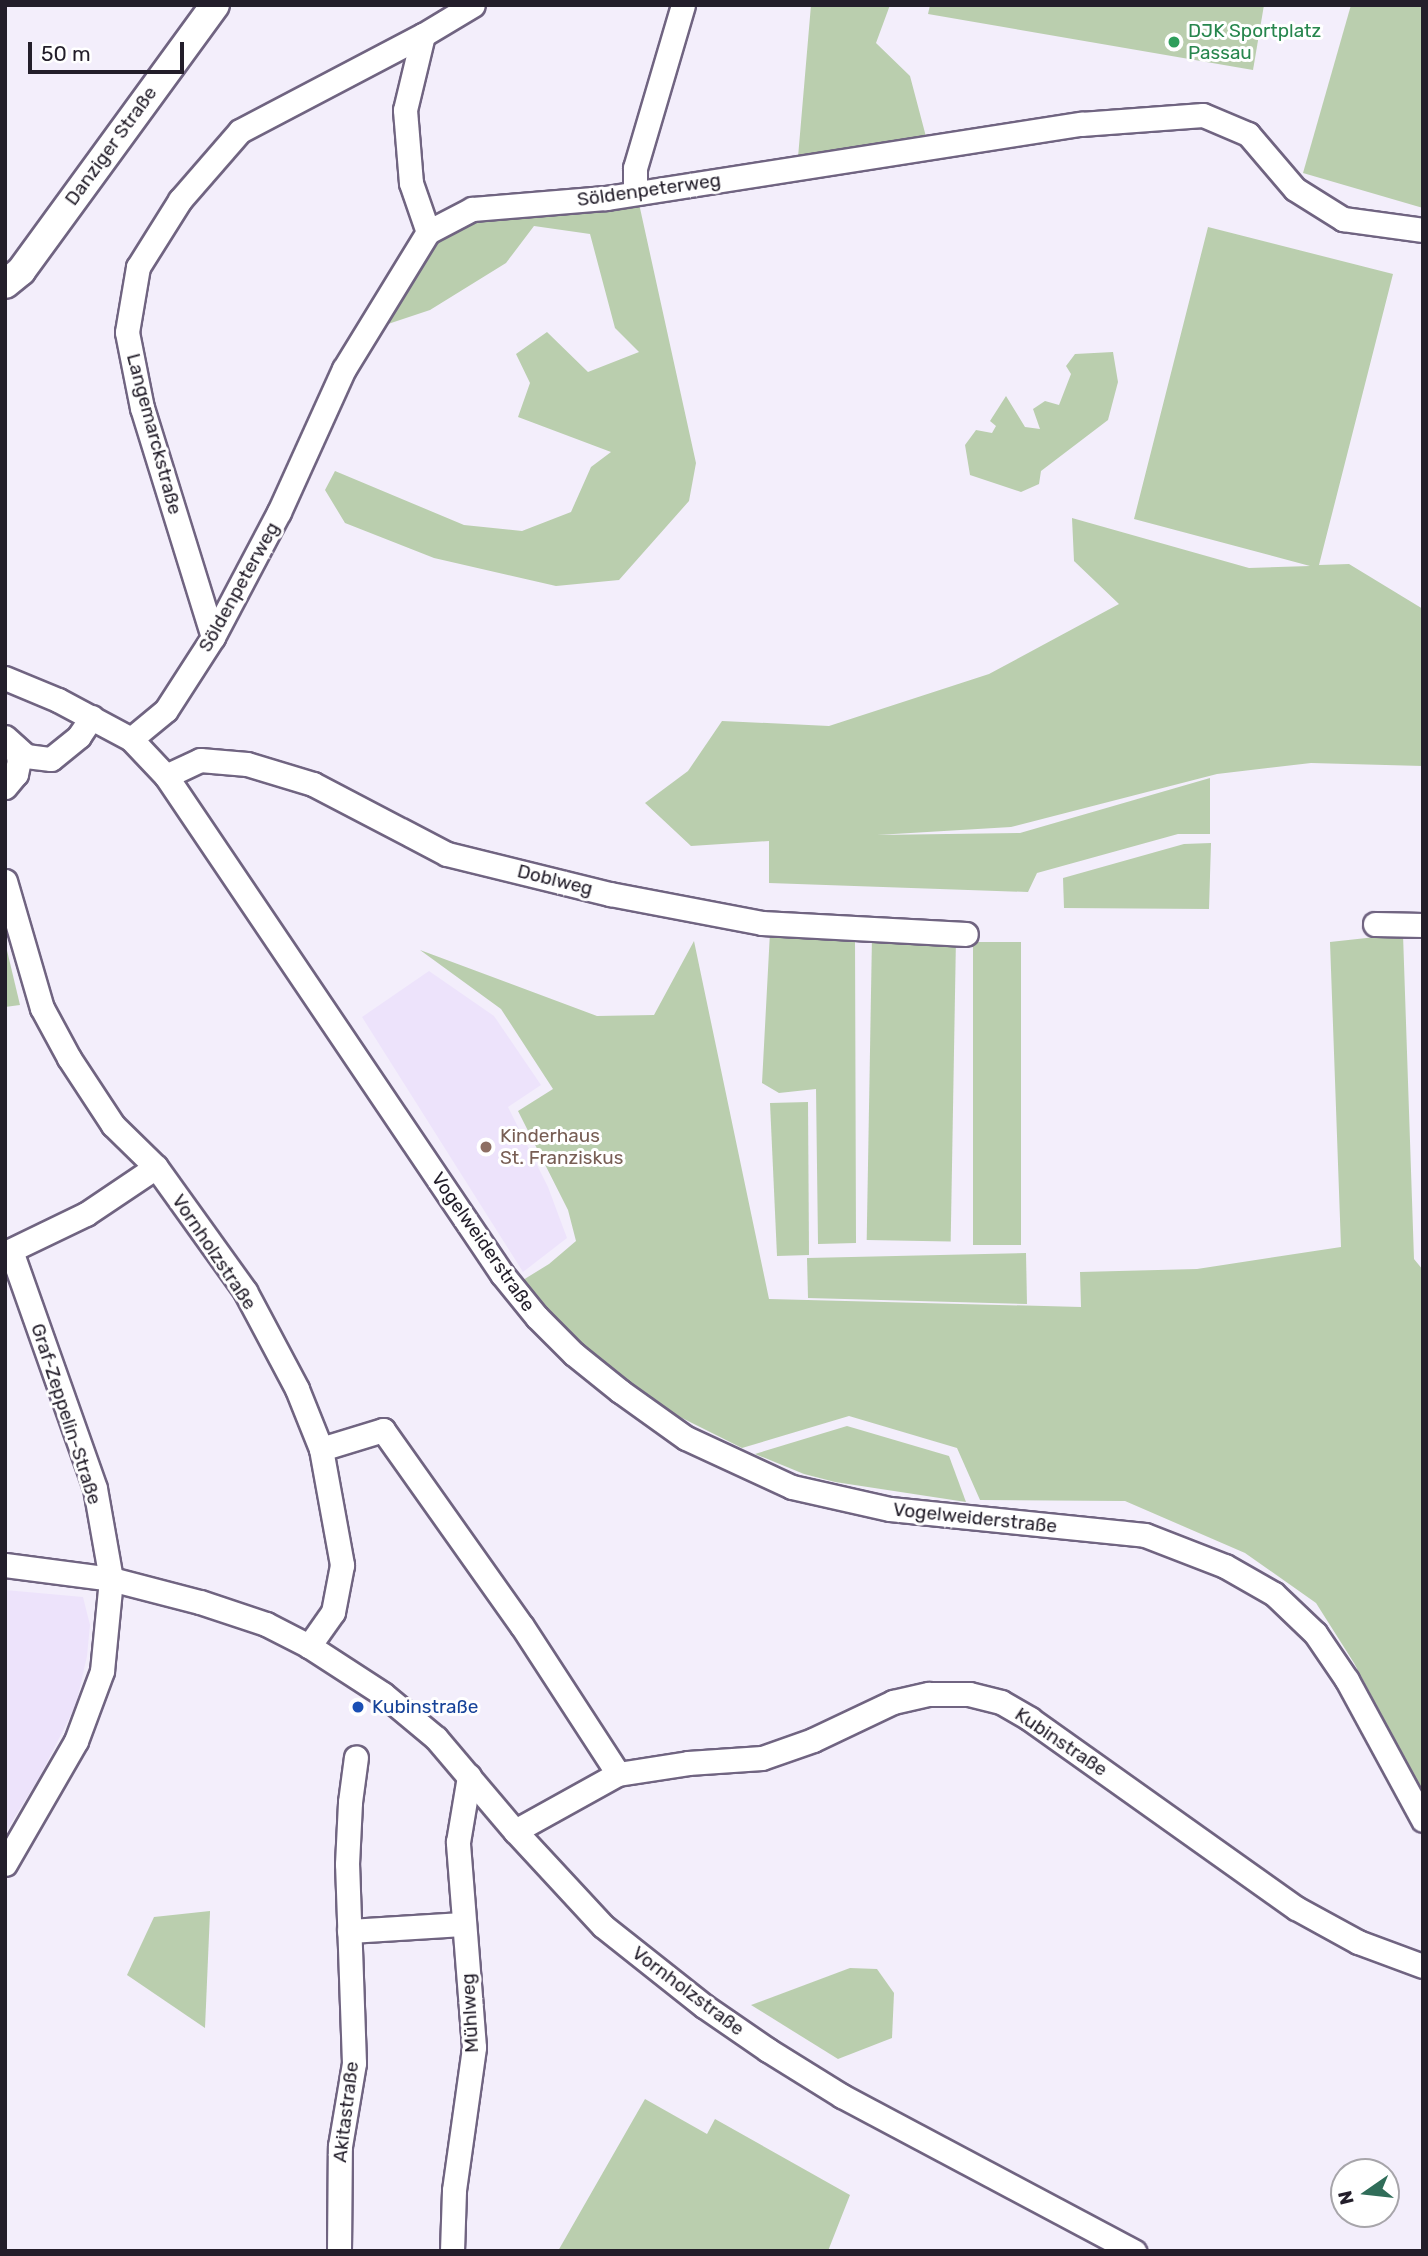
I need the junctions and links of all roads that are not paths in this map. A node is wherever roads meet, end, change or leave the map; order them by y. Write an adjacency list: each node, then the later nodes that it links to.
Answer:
1 (215, 5): 8 (street, Danziger Straße)
2 (473, 5): 4 (street, Langemarckstraße)
3 (683, 5): 5 (street)
4 (423, 35): 7 (street); 9 (street, Langemarckstraße)
5 (635, 193): 6 (street, Söldenpeterweg); 7 (street, Söldenpeterweg)
6 (1423, 230)
7 (428, 232): 9 (street, Söldenpeterweg)
8 (11, 279)
9 (213, 637): 12 (street, Söldenpeterweg)
10 (5, 678): 11 (street, Vogelweiderstraße)
11 (92, 717): 12 (street, Vogelweiderstraße); 13 (street)
12 (131, 739): 14 (street, Vogelweiderstraße)
13 (10, 742): 15 (street)
14 (166, 776): 19 (street, Doblweg); 29 (street, Vogelweiderstraße)
15 (5, 788)
16 (5, 881): 20 (street, Vornholzstraße)
17 (1375, 924): 18 (street)
18 (1423, 925)
19 (966, 934)
20 (156, 1167): 21 (street); 22 (street, Vornholzstraße)
21 (8, 1252): 24 (street, Graf-Zeppelin-Straße)
22 (321, 1448): 25 (street, Vornholzstraße); 27 (street)
23 (5, 1565): 24 (street, Vornholzstraße)
24 (111, 1579): 25 (street, Vornholzstraße); 31 (street, Graf-Zeppelin-Straße)
25 (309, 1646): 28 (street, Vornholzstraße)
26 (356, 1757): 33 (street, Akitastraße)
27 (618, 1774): 30 (street, Kubinstraße); 34 (street, Kubinstraße)
28 (469, 1776): 30 (street, Vornholzstraße); 32 (street, Mühlweg)
29 (1423, 1821)
30 (515, 1831): 37 (street, Vornholzstraße)
31 (5, 1864)
32 (463, 1924): 33 (street); 36 (street, Mühlweg)
33 (349, 1931): 35 (street, Akitastraße)
34 (1423, 1966)
35 (340, 2251)
36 (452, 2251)
37 (1134, 2251)

